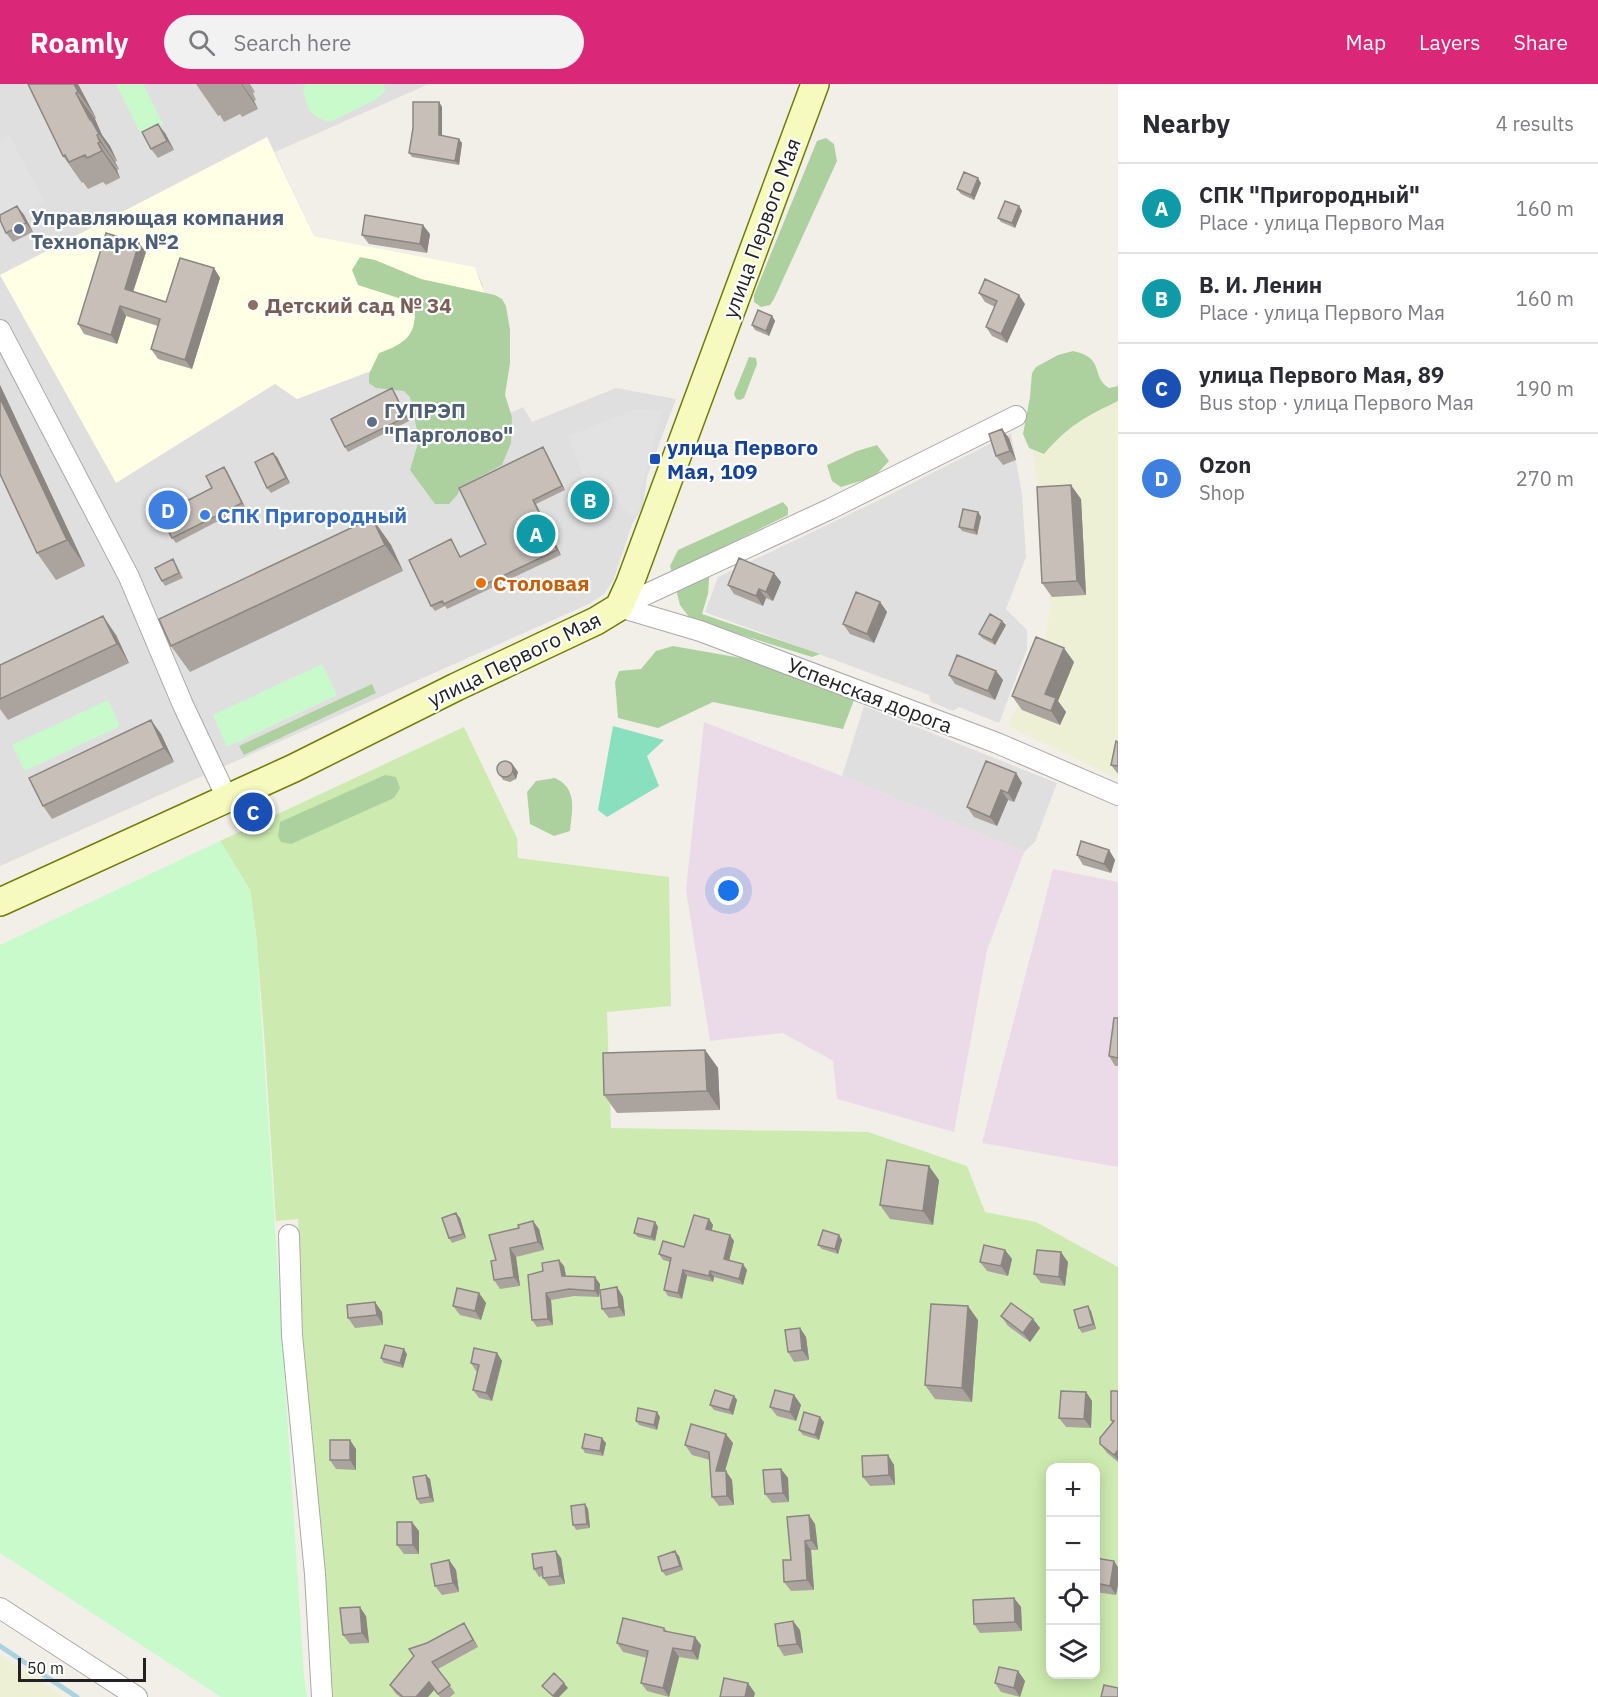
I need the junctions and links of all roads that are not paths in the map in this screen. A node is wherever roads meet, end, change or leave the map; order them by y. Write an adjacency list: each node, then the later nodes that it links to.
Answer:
1 (815, 84): 4 (street, улица Первого Мая)
2 (0, 330): 6 (street)
3 (1016, 416): 4 (street)
4 (619, 607): 5 (street, Успенская дорога); 6 (street, улица Первого Мая)
5 (1118, 795)
6 (227, 798): 7 (street, улица Первого Мая)
7 (0, 902)
8 (289, 1234): 11 (street)
9 (0, 1608): 10 (street)
10 (137, 1697)
11 (322, 1697)

